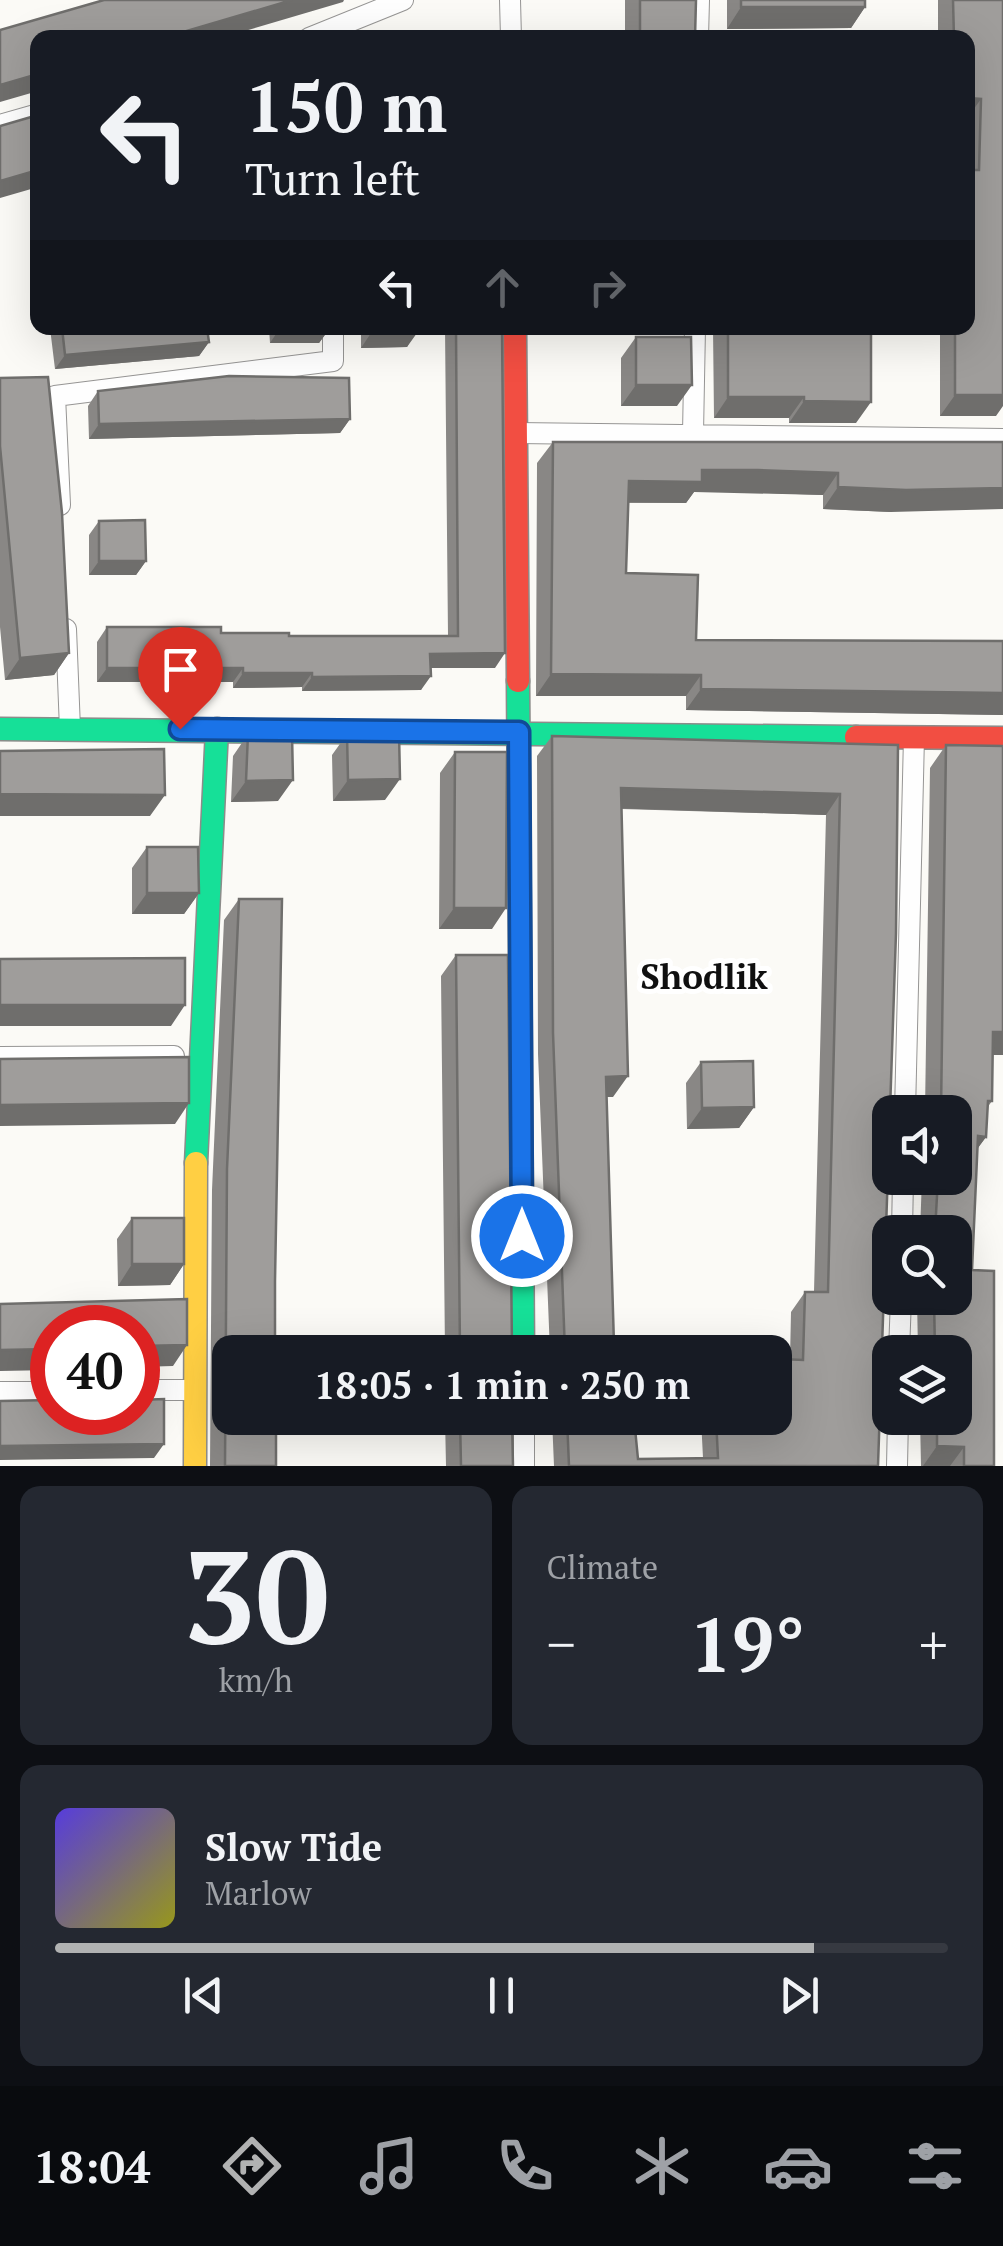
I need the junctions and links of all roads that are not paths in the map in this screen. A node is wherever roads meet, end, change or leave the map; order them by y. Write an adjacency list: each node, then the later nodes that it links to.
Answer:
1 (510, 0): 5 (street)
2 (699, 0): 6 (street)
3 (395, 1): 4 (street)
4 (339, 30)
5 (511, 30)
6 (698, 30)
7 (30, 116): 8 (street)
8 (0, 125)
9 (333, 335): 15 (street)
10 (515, 335): 13 (street)
11 (695, 335): 12 (street)
12 (694, 433): 13 (street); 14 (street)
13 (516, 434): 20 (street)
14 (1003, 439)
15 (61, 533)
16 (65, 611): 17 (street)
17 (70, 728): 18 (street); 19 (street)
18 (0, 729)
19 (216, 729): 20 (street); 28 (street)
20 (519, 732): 21 (street); 26 (street)
21 (914, 737): 22 (street); 25 (street)
22 (1003, 738)
23 (174, 1056): 24 (street)
24 (0, 1057)
25 (905, 1095)
26 (523, 1335)
27 (160, 1390): 28 (street)
28 (192, 1390): 33 (street)
29 (0, 1392): 30 (street)
30 (30, 1392)
31 (524, 1435): 34 (street)
32 (898, 1435): 35 (street)
33 (195, 1466)
34 (524, 1466)
35 (897, 1466)

